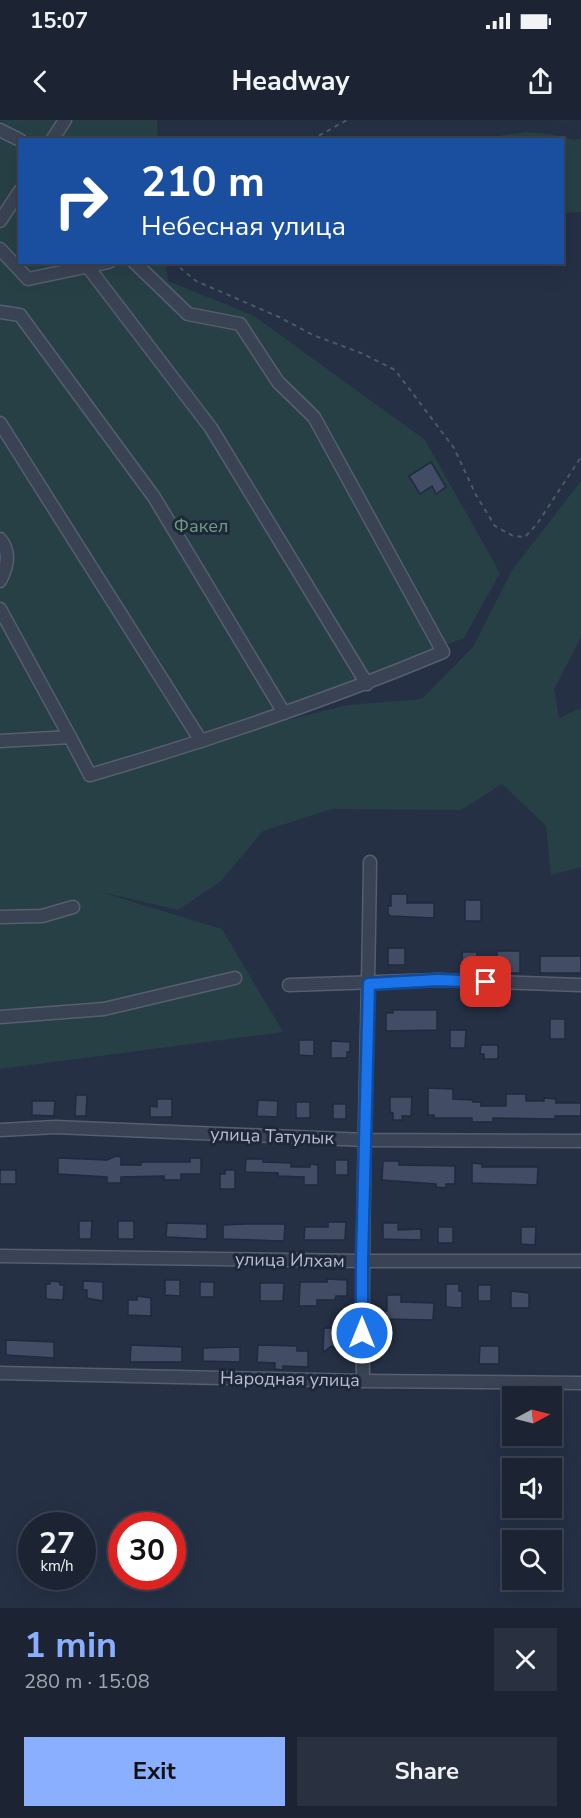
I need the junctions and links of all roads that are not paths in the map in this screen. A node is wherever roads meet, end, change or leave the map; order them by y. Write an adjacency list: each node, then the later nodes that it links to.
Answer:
1 (65, 120): 3 (street)
2 (0, 130): 4 (street)
3 (53, 138)
4 (18, 139)
5 (18, 193): 6 (street)
6 (0, 221)
7 (0, 249): 10 (street)
8 (101, 264): 10 (street)
9 (136, 264): 16 (street)
10 (88, 267): 16 (street)
11 (0, 312): 17 (street)
12 (0, 423): 20 (street)
13 (0, 539): 14 (street)
14 (0, 581)
15 (0, 609): 18 (street)
16 (367, 684): 17 (street)
17 (284, 713): 20 (street)
18 (69, 737): 19 (street); 20 (street)
19 (0, 741)
20 (201, 741)
21 (370, 862): 25 (street)
22 (73, 908): 23 (street)
23 (0, 917)
24 (235, 978): 28 (street)
25 (369, 984): 26 (street); 27 (street); 30 (street)
26 (289, 985)
27 (581, 985)
28 (0, 1017)
29 (0, 1130): 30 (street, улица Татулык)
30 (366, 1140): 31 (street, улица Татулык); 33 (street)
31 (581, 1141)
32 (0, 1256): 33 (street, улица Илхам)
33 (362, 1261): 34 (street, улица Илхам); 36 (street)
34 (581, 1261)
35 (0, 1373): 36 (street, Народная улица)
36 (363, 1381): 37 (street, Народная улица)
37 (581, 1383)

